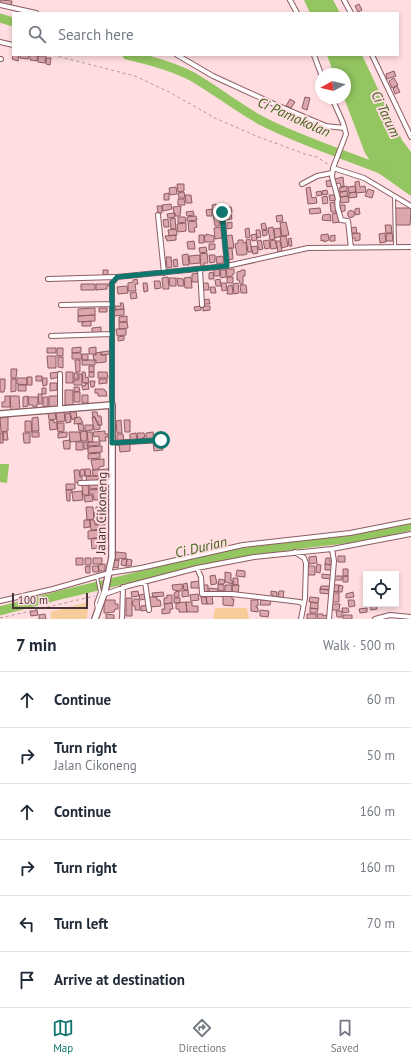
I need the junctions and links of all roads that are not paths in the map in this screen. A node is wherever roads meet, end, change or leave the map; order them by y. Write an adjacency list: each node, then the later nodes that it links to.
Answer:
1 (290, 0): 5 (street)
2 (344, 0): 6 (street)
3 (0, 5): 4 (street)
4 (32, 12)
5 (296, 12)
6 (350, 12)
7 (0, 42): 8 (street)
8 (12, 45)
9 (179, 56): 14 (street)
10 (314, 56): 12 (street)
11 (372, 56): 15 (street)
12 (319, 68)
13 (334, 104): 14 (street)
14 (344, 128): 16 (street)
15 (411, 137)
16 (333, 168): 17 (street); 19 (street)
17 (332, 173): 18 (street); 25 (street)
18 (302, 184)
19 (394, 196): 20 (street); 23 (lane)
20 (411, 206)
21 (222, 212): 26 (street)
22 (158, 215): 28 (street)
23 (395, 247): 24 (street); 25 (street)
24 (411, 247)
25 (351, 248): 26 (street)
26 (227, 266): 27 (street)
27 (200, 269): 28 (street); 33 (street)
28 (164, 273): 29 (street)
29 (117, 277): 30 (street); 31 (street)
30 (48, 279)
31 (112, 304): 32 (street); 34 (street)
32 (61, 305)
33 (202, 305)
34 (112, 334): 35 (street); 37 (street)
35 (51, 336)
36 (60, 374): 38 (street)
37 (112, 405): 38 (street); 41 (street, Jalan Cikoneng)
38 (60, 409): 39 (street)
39 (0, 414)
40 (161, 440): 41 (street)
41 (112, 443): 42 (street, Jalan Cikoneng)
42 (112, 482): 43 (street); 49 (street, Jalan Cikoneng)
43 (80, 483)
44 (411, 521): 49 (street)
45 (411, 534): 46 (street)
46 (332, 549): 47 (street); 61 (street)
47 (295, 552): 48 (street); 55 (street)
48 (197, 568): 51 (street); 55 (street)
49 (108, 575): 50 (street); 53 (street, Jalan Cikoneng)
50 (97, 578): 53 (lane); 54 (street)
51 (145, 582): 52 (street); 56 (street)
52 (123, 587): 53 (street); 59 (street)
53 (102, 593): 58 (street, Jalan Cikoneng)
54 (0, 602)
55 (302, 604): 60 (street)
56 (149, 610)
57 (411, 617): 62 (street)
58 (95, 619)
59 (122, 619)
60 (301, 619)
61 (329, 619)
62 (375, 619)

